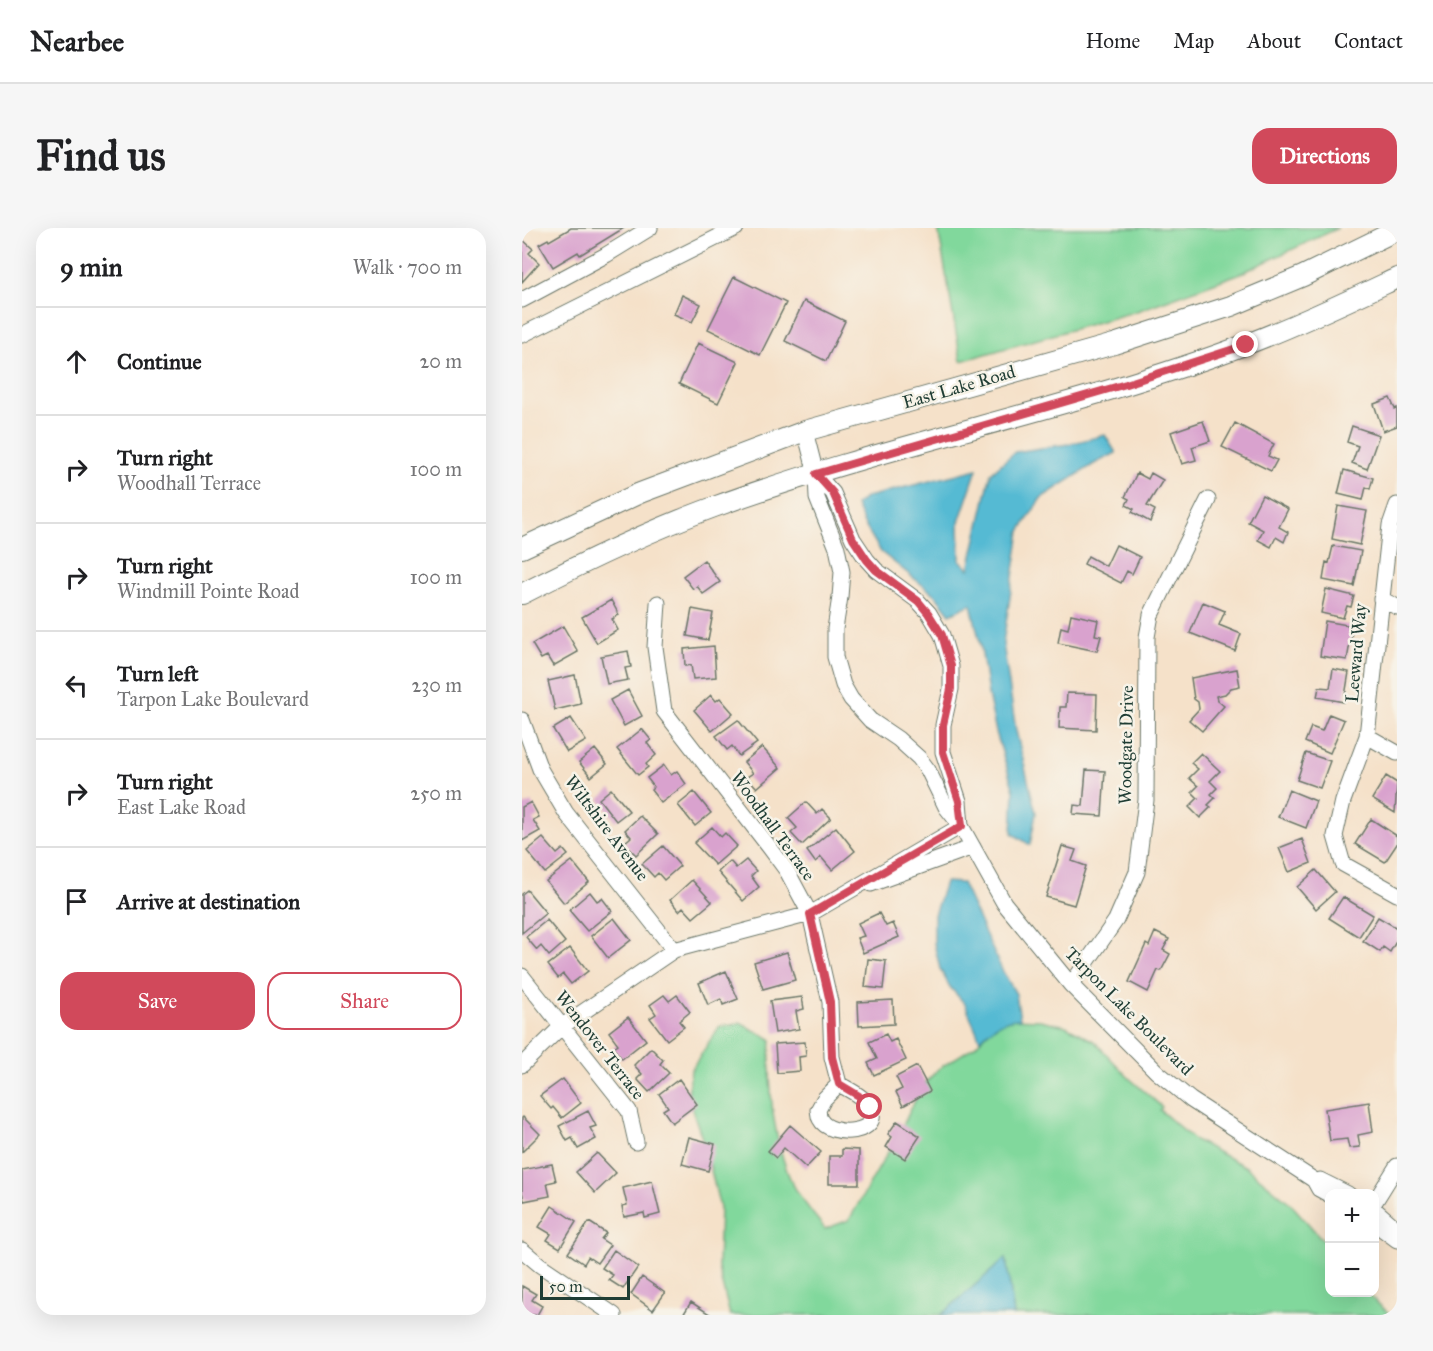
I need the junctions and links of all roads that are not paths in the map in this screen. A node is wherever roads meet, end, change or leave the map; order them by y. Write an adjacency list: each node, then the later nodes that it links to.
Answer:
1 (650, 228): 5 (street)
2 (734, 229): 6 (street)
3 (1397, 230): 7 (main road, East Lake Road)
4 (1397, 278): 8 (main road)
5 (522, 300)
6 (522, 335)
7 (805, 431): 8 (street); 11 (main road, East Lake Road)
8 (816, 474): 12 (main road); 19 (street, Tarpon Lake Boulevard); 19 (street, Tarpon Lake Boulevard)
9 (1208, 500): 26 (street, Woodgate Drive)
10 (1397, 505): 13 (street, Leeward Way)
11 (522, 548)
12 (522, 594)
13 (1381, 599): 15 (street); 17 (street, Leeward Way)
14 (658, 603): 23 (street, Woodhall Terrace)
15 (1397, 608)
16 (522, 720): 24 (street, Wiltshire Avenue)
17 (1367, 736): 18 (street); 22 (street, Leeward Way)
18 (1397, 753)
19 (962, 826): 20 (street, Tarpon Lake Boulevard); 21 (street)
20 (973, 847): 21 (street); 26 (street, Tarpon Lake Boulevard)
21 (845, 893): 23 (street)
22 (1397, 894)
23 (810, 914): 24 (street); 29 (street, Woodhall Terrace)
24 (674, 950): 27 (street)
25 (522, 976): 27 (street, Wendover Terrace)
26 (1071, 985): 32 (street, Tarpon Lake Boulevard)
27 (561, 1027): 28 (street); 30 (street, Wendover Terrace)
28 (522, 1065)
29 (839, 1084)
30 (636, 1142)
31 (1397, 1166): 35 (street)
32 (1314, 1180): 33 (street, Tarpon Lake Boulevard); 34 (street, Tarpon Lake Boulevard)
33 (1339, 1189)
34 (1325, 1193)
35 (1379, 1195)
36 (1379, 1213): 38 (street)
37 (1379, 1227): 39 (street)
38 (1397, 1228)
39 (1397, 1240)
40 (522, 1250): 41 (street)
41 (614, 1315)

